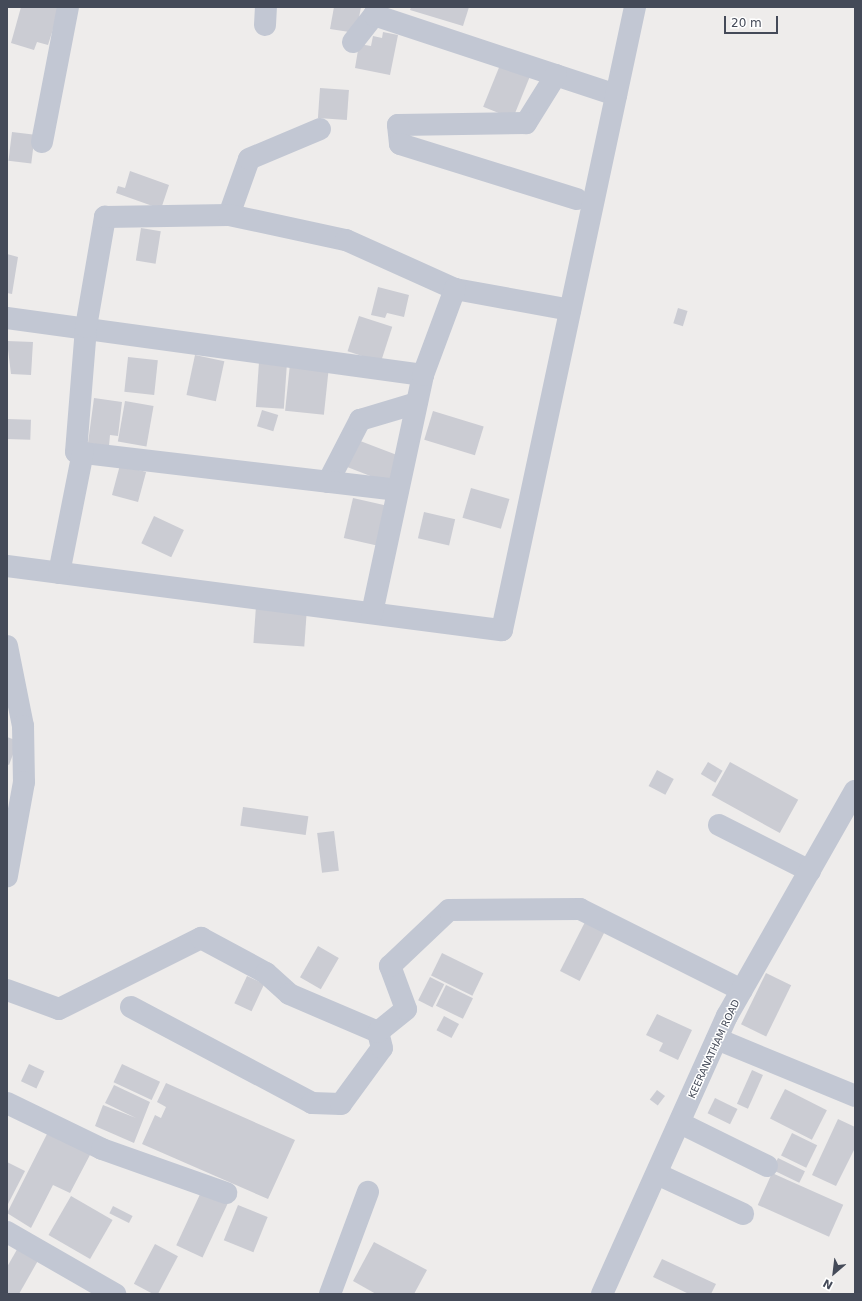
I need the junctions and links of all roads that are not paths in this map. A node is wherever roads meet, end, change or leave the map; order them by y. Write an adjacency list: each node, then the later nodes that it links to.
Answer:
1 (68, 7): 7 (street)
2 (635, 7): 5 (street)
3 (353, 42): 4 (street)
4 (556, 75): 5 (street); 8 (street)
5 (616, 95): 11 (street)
6 (320, 129): 9 (street)
7 (42, 142)
8 (577, 199)
9 (229, 215): 10 (street); 13 (street)
10 (455, 289): 11 (street); 14 (street)
11 (570, 310): 21 (street)
12 (7, 318): 13 (street)
13 (86, 327): 14 (street); 16 (street)
14 (423, 375): 15 (street)
15 (417, 403): 17 (street); 18 (street)
16 (83, 452): 17 (street); 20 (street)
17 (328, 482): 18 (street)
18 (398, 490): 21 (street)
19 (7, 566): 20 (street)
20 (59, 573): 21 (street)
21 (372, 613)
22 (7, 646): 23 (street)
23 (15, 779): 27 (street)
24 (855, 791): 26 (street, KEERANATHAM ROAD)
25 (719, 825): 26 (street)
26 (810, 871): 29 (street, KEERANATHAM ROAD)
27 (7, 876)
28 (7, 990): 31 (street)
29 (742, 990): 31 (street); 32 (street, KEERANATHAM ROAD)
30 (131, 1007): 31 (street)
31 (378, 1032)
32 (717, 1039): 33 (street); 35 (street, KEERANATHAM ROAD)
33 (855, 1096)
34 (7, 1103): 39 (street)
35 (680, 1123): 36 (street); 37 (street, KEERANATHAM ROAD)
36 (766, 1166)
37 (656, 1174): 40 (street); 44 (street, KEERANATHAM ROAD)
38 (368, 1192): 43 (street)
39 (226, 1193)
40 (742, 1214)
41 (7, 1232): 42 (street)
42 (115, 1294)
43 (330, 1294)
44 (602, 1294)

